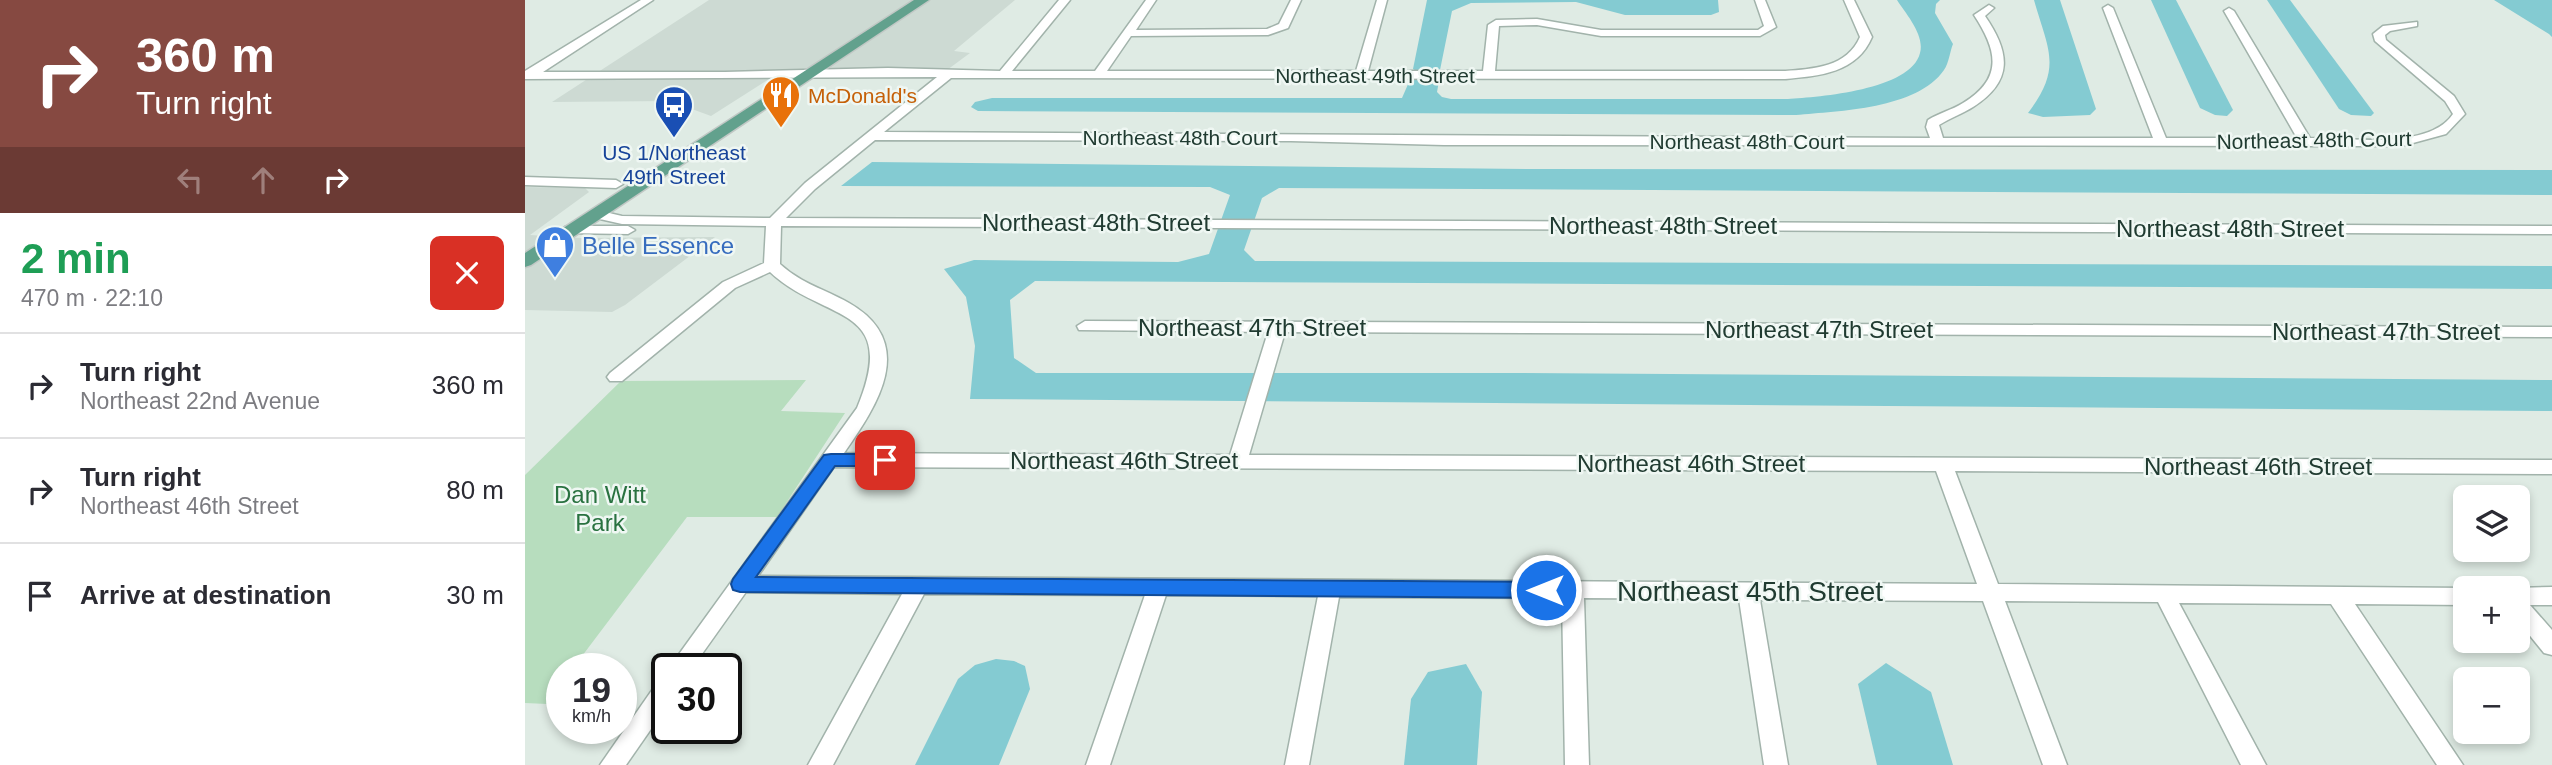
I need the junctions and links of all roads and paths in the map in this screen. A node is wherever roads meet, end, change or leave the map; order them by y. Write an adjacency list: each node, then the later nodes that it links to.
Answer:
1 (648, 0): 20 (street)
2 (905, 0): 21 (main road)
3 (923, 0): 21 (main road)
4 (1065, 0): 16 (street)
5 (1151, 0): 14 (street)
6 (1296, 0): 14 (street)
7 (1382, 0): 18 (street)
8 (1760, 0): 19 (street)
9 (1849, 0): 19 (street, Northeast 49th Street)
10 (1989, 8): 24 (street)
11 (2108, 8): 23 (street)
12 (2229, 11): 25 (street)
13 (2413, 24): 25 (street, Northeast 48th Court)
14 (1128, 33): 17 (street)
15 (948, 74): 16 (street, Northeast 49th Street); 21 (street, Northeast 49th Street); 22 (street)
16 (1003, 74): 17 (street, Northeast 49th Street)
17 (1099, 74): 18 (street, Northeast 49th Street)
18 (1361, 75): 19 (street, Northeast 49th Street)
19 (1489, 75)
20 (526, 76): 21 (street, Northeast 49th Street)
21 (794, 77): 27 (main road); 28 (main road)
22 (874, 136): 24 (street, Northeast 48th Court); 29 (street)
23 (2161, 141): 24 (street, Northeast 48th Court); 25 (street, Northeast 48th Court)
24 (1939, 142)
25 (2306, 142)
26 (525, 181): 27 (street)
27 (616, 184): 28 (main road); 32 (main road)
28 (603, 209): 29 (street, Northeast 48th Street); 31 (main road)
29 (774, 222): 30 (street, Northeast 48th Street); 31 (street, Northeast 48th Street); 34 (street)
30 (2552, 229)
31 (571, 230): 33 (main road)
32 (525, 243)
33 (525, 261)
34 (772, 265): 38 (street); 39 (street)
35 (1085, 326): 36 (street, Northeast 47th Street)
36 (1278, 327): 37 (street, Northeast 47th Street); 40 (street)
37 (2552, 332)
38 (616, 377)
39 (831, 460): 40 (street, Northeast 46th Street); 43 (street)
40 (1238, 461): 41 (street, Northeast 46th Street)
41 (1943, 464): 42 (street, Northeast 46th Street); 49 (street)
42 (2552, 467)
43 (740, 584): 44 (street, Northeast 45th Street); 57 (street)
44 (917, 586): 45 (street, Northeast 45th Street); 60 (street)
45 (1159, 588): 46 (street, Northeast 45th Street); 61 (street)
46 (1330, 588): 47 (street, Northeast 45th Street); 62 (street)
47 (1573, 590): 48 (street, Northeast 45th Street); 63 (street)
48 (1748, 591): 49 (street, Northeast 45th Street); 64 (street)
49 (1990, 592): 50 (street, Northeast 45th Street); 65 (street)
50 (2164, 594): 51 (street, Northeast 45th Street); 66 (street)
51 (2337, 595): 52 (street, Northeast 45th Street); 67 (street)
52 (2453, 596)
53 (2530, 596): 54 (street)
54 (2552, 596)
55 (2530, 619): 56 (street)
56 (2552, 646)
57 (691, 653)
58 (651, 710): 59 (street)
59 (612, 765)
60 (820, 765)
61 (1098, 765)
62 (1297, 765)
63 (1577, 765)
64 (1776, 765)
65 (2055, 765)
66 (2254, 765)
67 (2451, 765)

